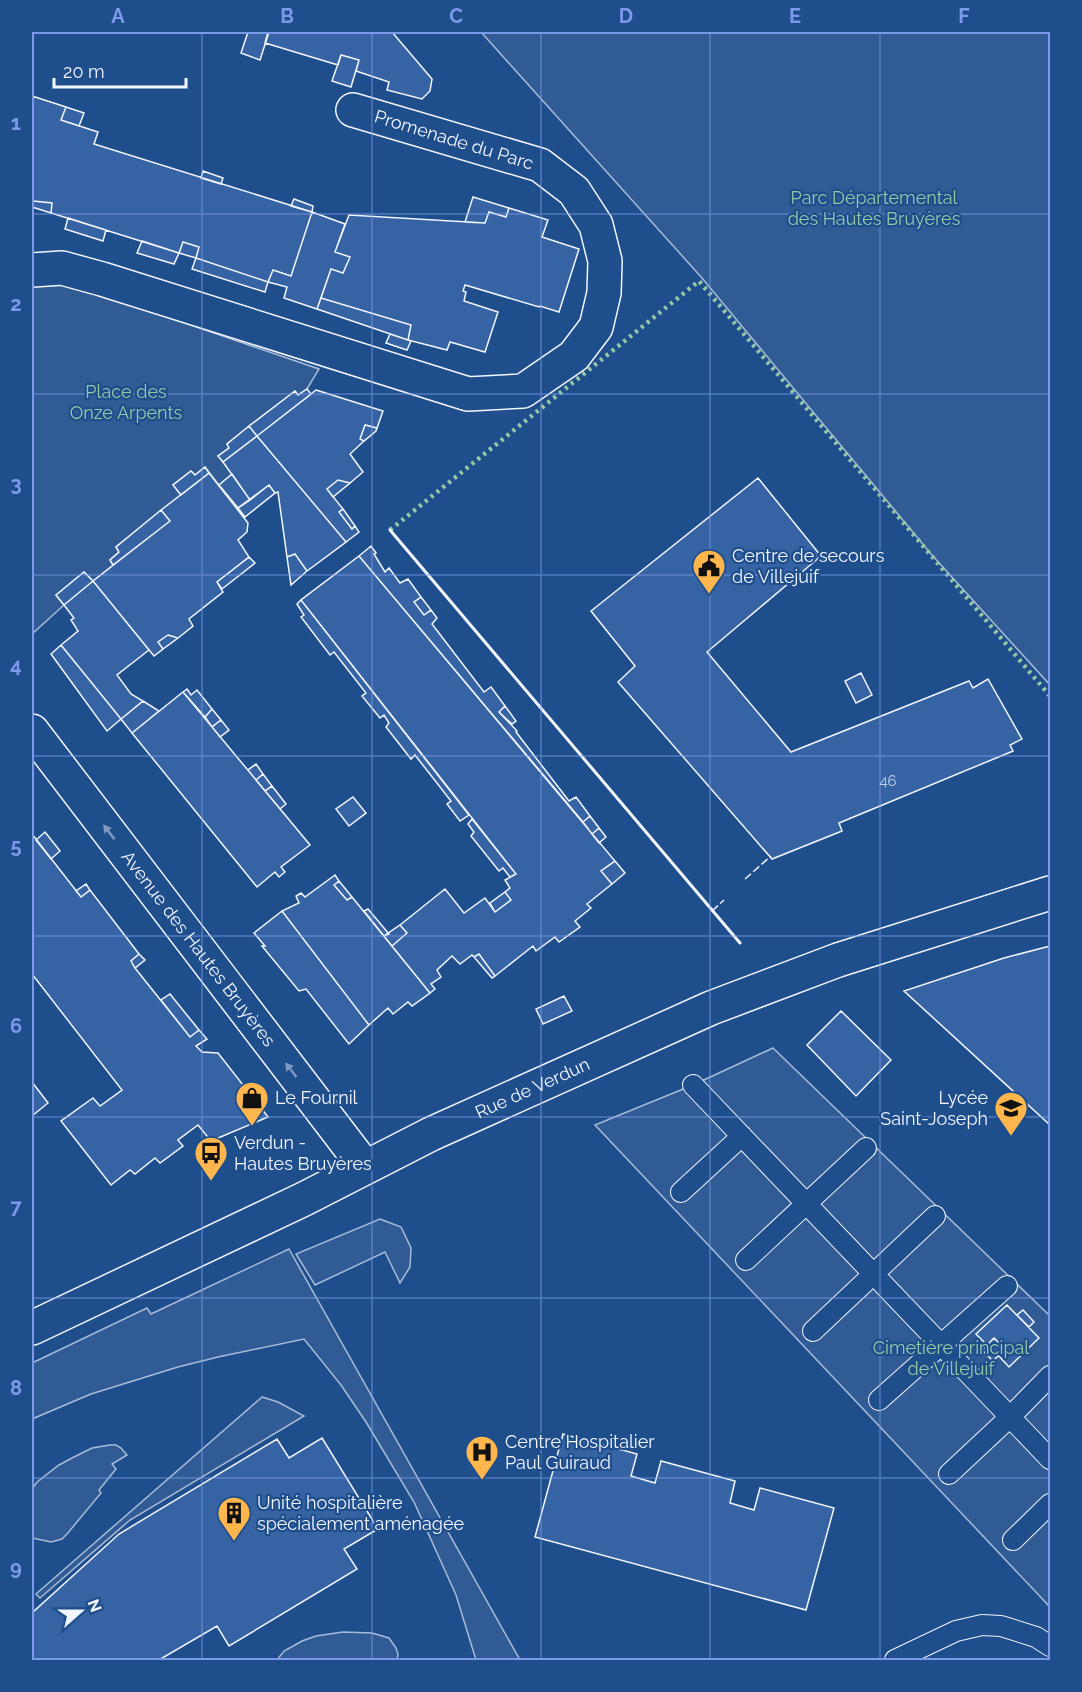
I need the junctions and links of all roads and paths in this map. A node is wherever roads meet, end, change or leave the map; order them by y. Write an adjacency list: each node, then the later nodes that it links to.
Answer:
1 (353, 110): 2 (street, Promenade du Parc)
2 (32, 270)
3 (32, 731): 8 (street, Avenue des Hautes Bruyères, one-way to 3)
4 (1050, 893): 8 (street, Rue de Verdun)
5 (693, 1084): 6 (lane)
6 (742, 1136): 9 (lane); 10 (lane)
7 (866, 1148): 10 (lane)
8 (365, 1167): 15 (street, Rue de Verdun)
9 (681, 1192)
10 (807, 1203): 12 (lane); 13 (lane)
11 (935, 1216): 13 (lane)
12 (746, 1260)
13 (874, 1274): 16 (lane); 17 (lane)
14 (1006, 1286): 17 (lane)
15 (32, 1328)
16 (813, 1331)
17 (941, 1344): 19 (lane); 20 (lane)
18 (1050, 1376): 20 (lane)
19 (879, 1400)
20 (1010, 1417): 21 (lane); 22 (lane)
21 (1050, 1459)
22 (949, 1474)
23 (1050, 1504): 24 (lane)
24 (1013, 1540)
25 (1050, 1646): 26 (lane)
26 (896, 1660)

